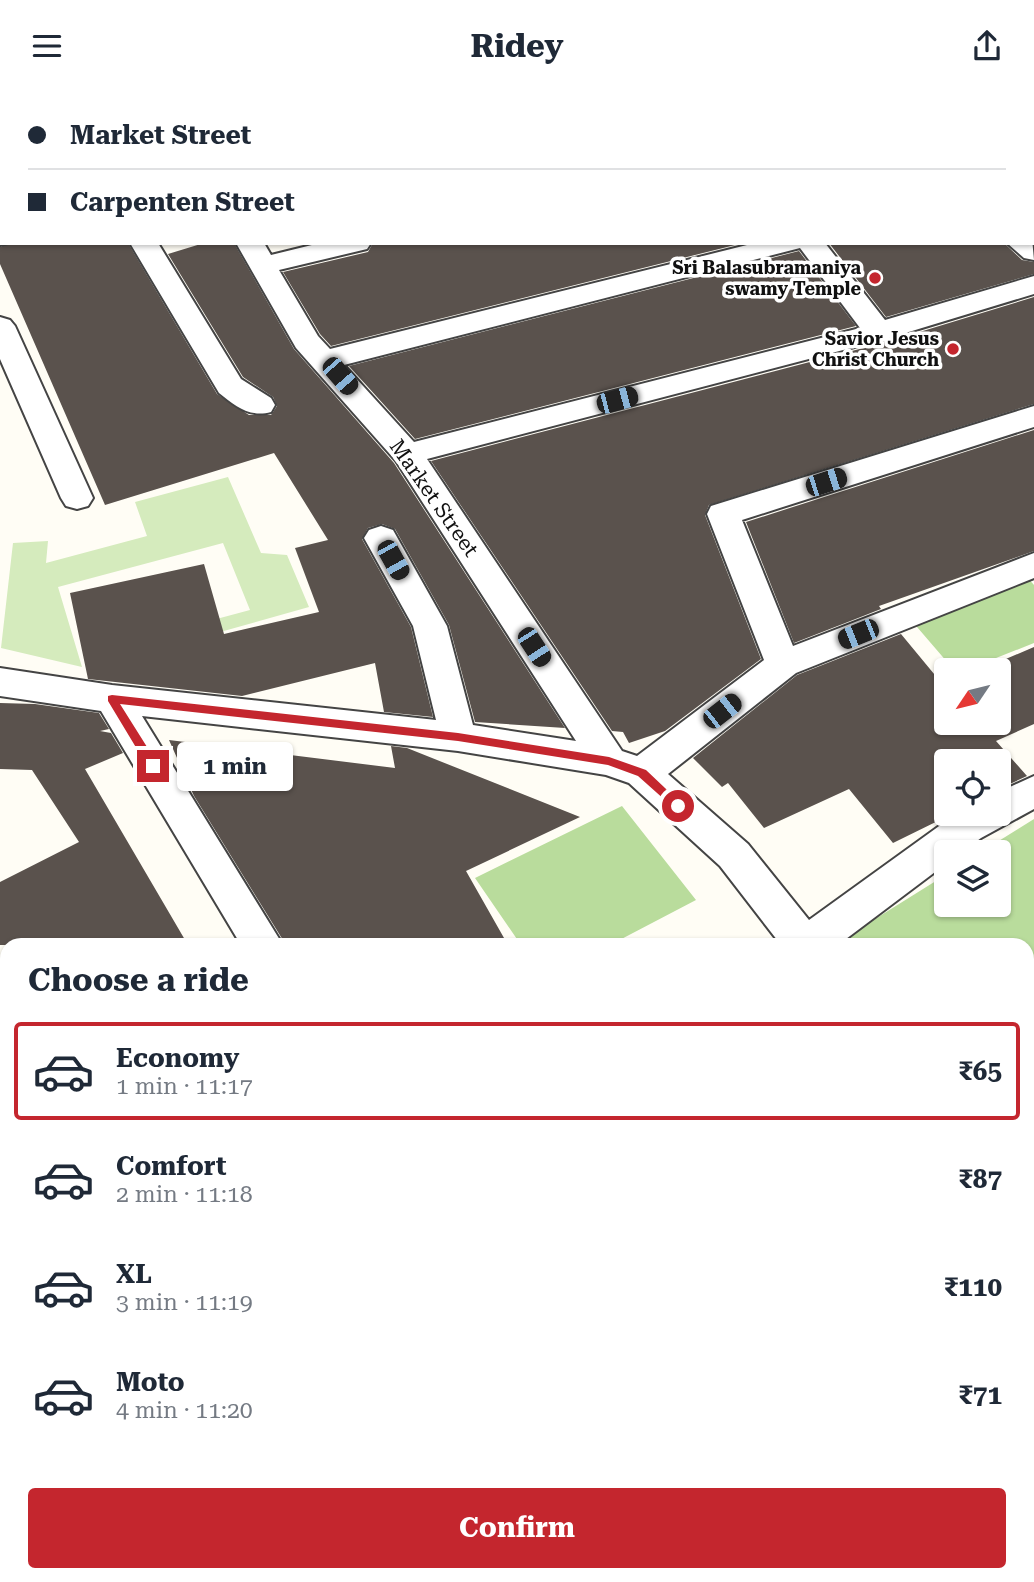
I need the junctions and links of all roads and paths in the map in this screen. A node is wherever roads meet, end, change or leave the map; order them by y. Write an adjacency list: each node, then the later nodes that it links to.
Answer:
1 (145, 245): 10 (street)
2 (338, 245): 5 (street)
3 (781, 245): 9 (street)
4 (812, 245): 8 (street)
5 (257, 254): 9 (street, Market Street)
6 (1034, 285): 8 (street)
7 (0, 326): 13 (street)
8 (879, 332): 12 (street)
9 (326, 360): 12 (street, Market Street)
10 (260, 405)
11 (1034, 417): 16 (street)
12 (407, 454): 20 (street, Market Street)
13 (76, 498)
14 (381, 538): 19 (street)
15 (1034, 565): 16 (street)
16 (783, 664): 20 (street)
17 (0, 682): 18 (street)
18 (112, 699): 19 (street); 24 (street)
19 (458, 737): 20 (street)
20 (625, 767): 25 (street, Market Street)
21 (1034, 791): 22 (street)
22 (1011, 803)
23 (969, 826): 26 (street)
24 (259, 938)
25 (800, 938)
26 (816, 938)

